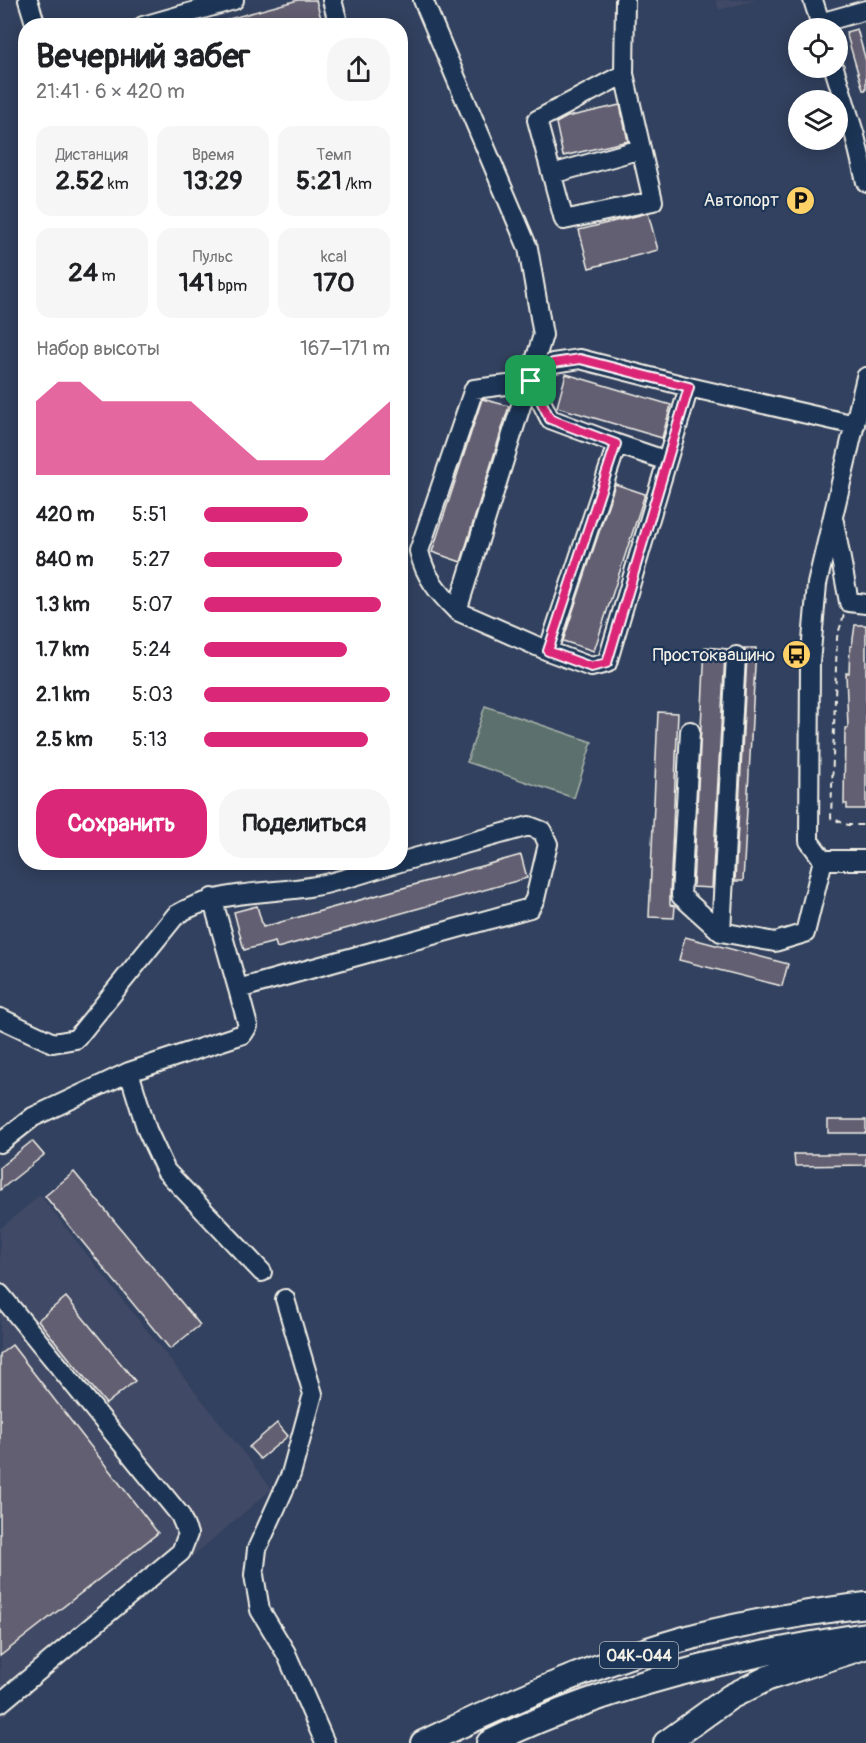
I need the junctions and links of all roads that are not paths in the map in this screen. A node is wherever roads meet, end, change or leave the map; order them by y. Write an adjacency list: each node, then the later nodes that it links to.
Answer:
1 (28, 0): 8 (street)
2 (234, 0): 9 (street)
3 (332, 0): 10 (street)
4 (423, 0): 19 (street)
5 (625, 0): 13 (street)
6 (813, 0): 11 (street)
7 (866, 10): 12 (street)
8 (34, 18)
9 (171, 18)
10 (337, 18)
11 (819, 18)
12 (844, 18)
13 (624, 74): 15 (street); 16 (street)
14 (837, 78): 17 (street)
15 (641, 149): 16 (street); 16 (street)
16 (552, 174)
17 (866, 182)
18 (866, 377): 21 (street)
19 (531, 381): 20 (street); 22 (street); 26 (street); 26 (street)
20 (689, 387): 21 (street); 23 (street)
21 (855, 424): 24 (street)
22 (616, 444): 23 (street); 27 (street)
23 (667, 461): 27 (street)
24 (833, 514): 25 (street); 31 (street)
25 (857, 603)
26 (457, 611): 27 (street)
27 (548, 651)
28 (736, 656): 35 (street)
29 (690, 731): 35 (street)
30 (408, 860): 36 (street)
31 (823, 860): 32 (street); 35 (street)
32 (866, 860)
33 (372, 870): 34 (street)
34 (212, 898): 36 (street); 37 (street)
35 (721, 932)
36 (238, 989): 38 (street)
37 (0, 1018)
38 (129, 1072): 39 (street); 40 (street)
39 (0, 1143)
40 (262, 1272)
41 (0, 1294): 46 (street)
42 (285, 1299): 47 (street)
43 (866, 1605): 48 (main road, 04К-044)
44 (866, 1635): 49 (main road, 04К-044)
45 (866, 1647): 50 (main road)
46 (0, 1703)
47 (325, 1743)
48 (423, 1743)
49 (489, 1743)
50 (666, 1743)

